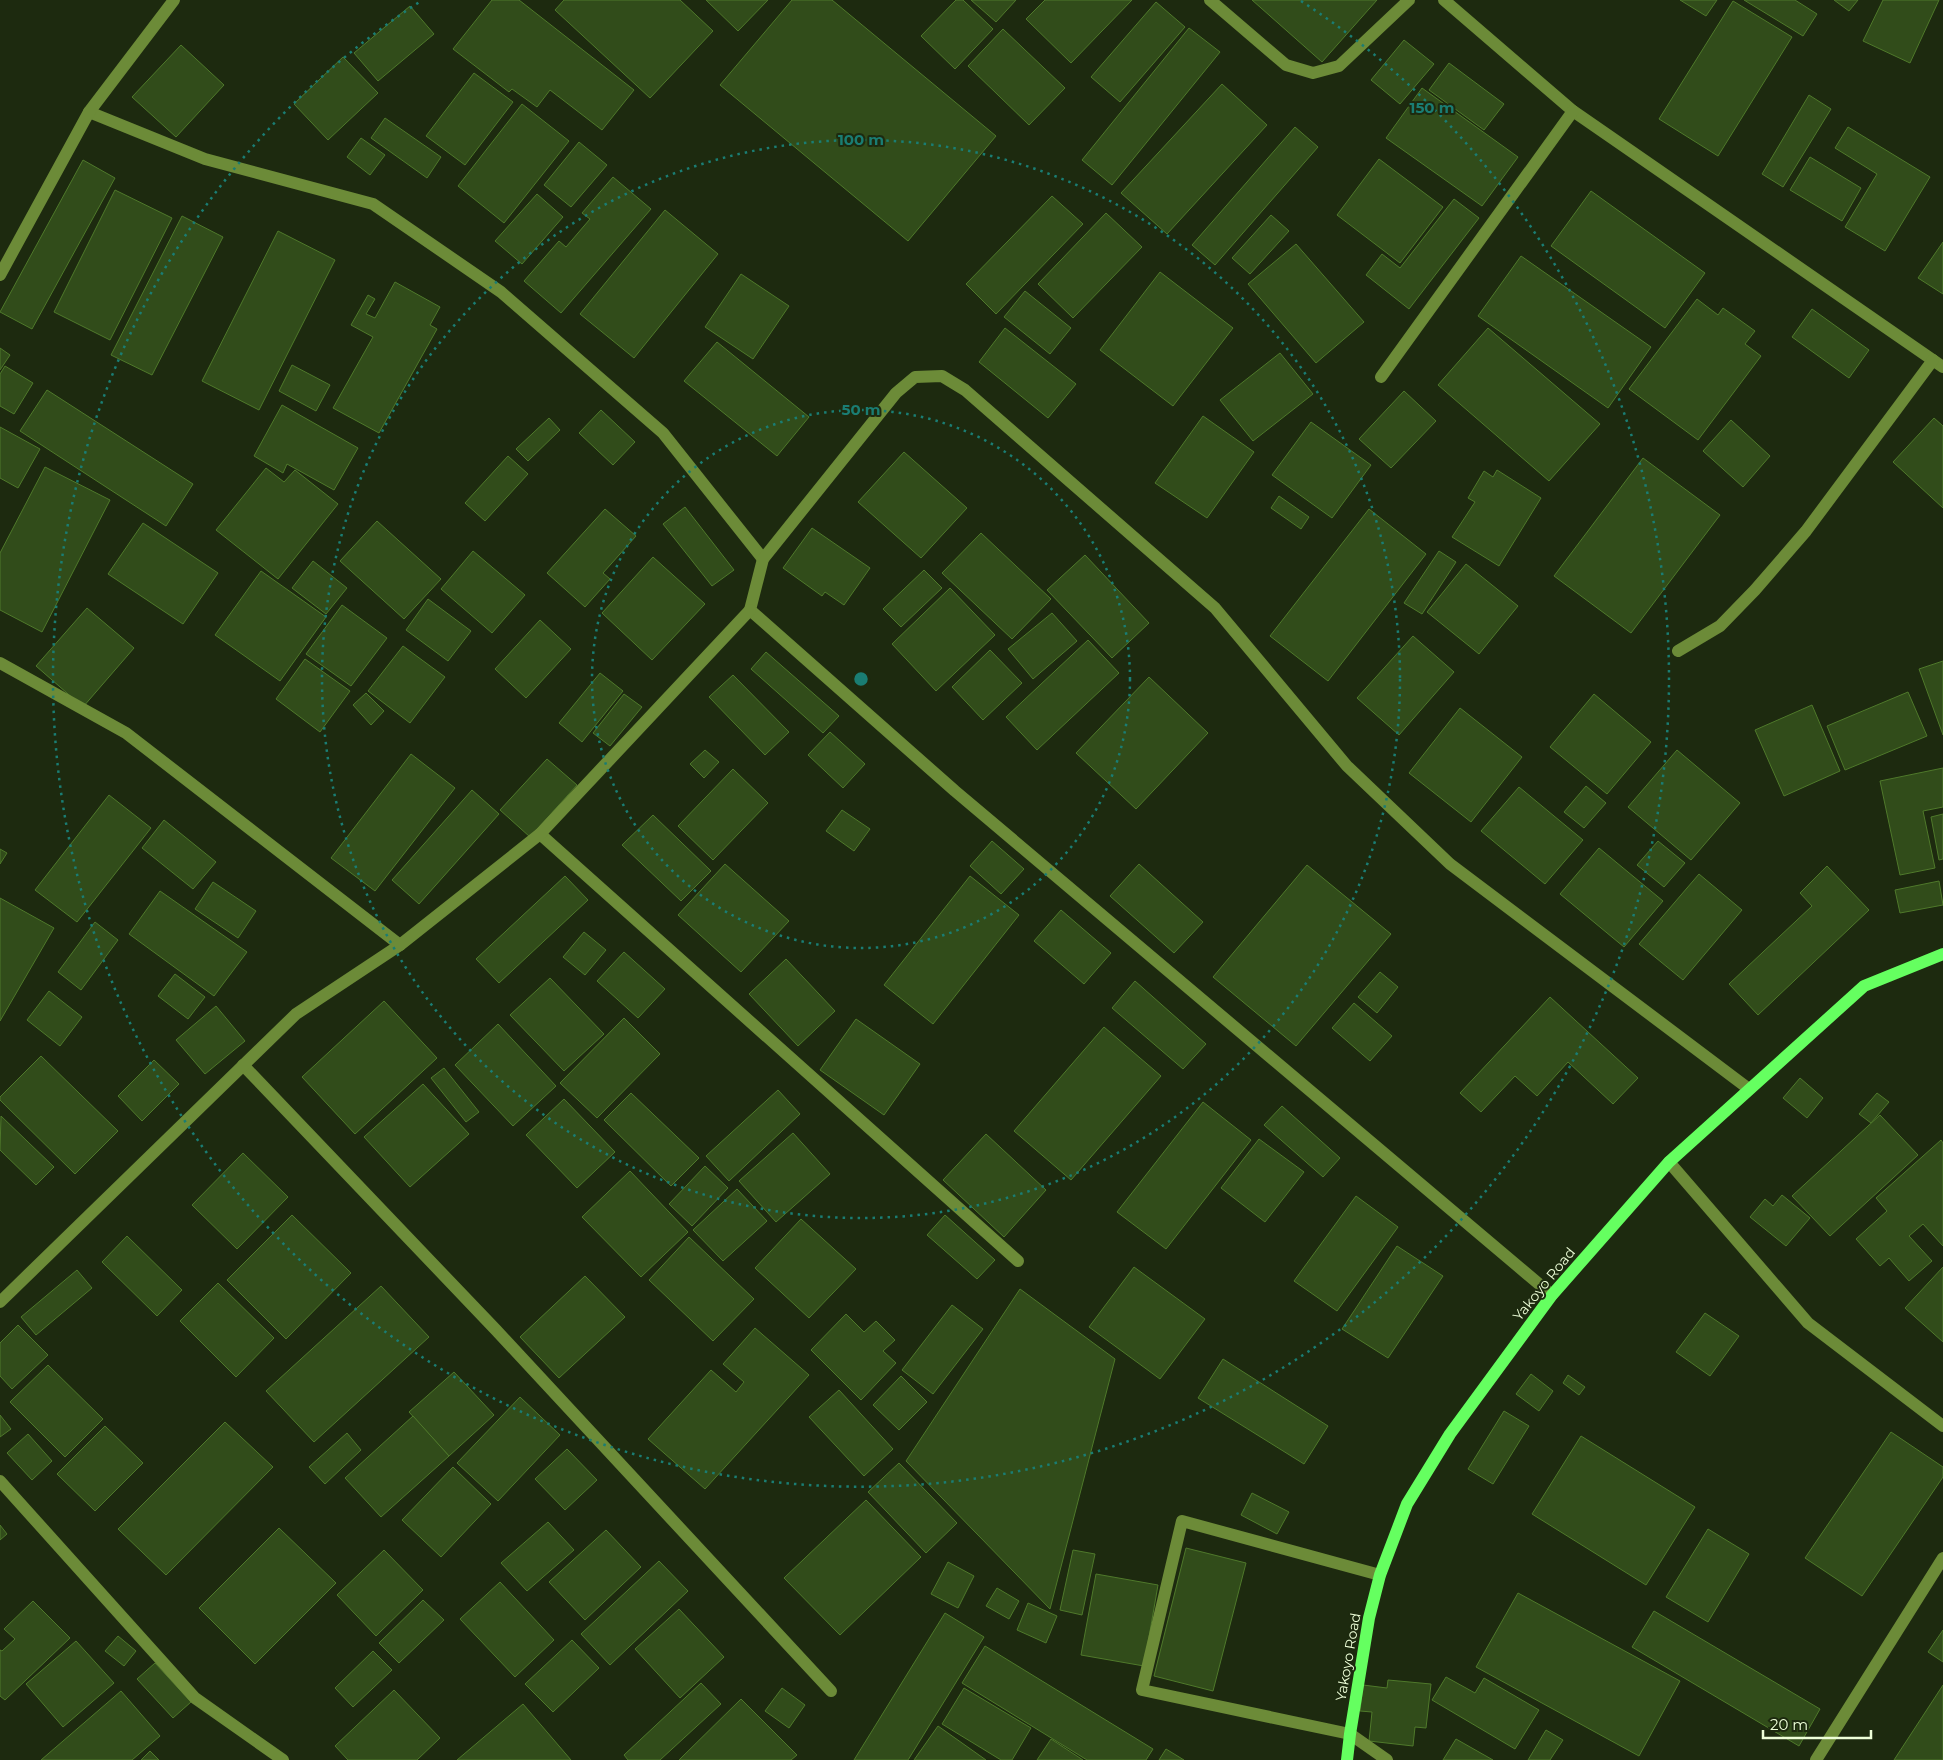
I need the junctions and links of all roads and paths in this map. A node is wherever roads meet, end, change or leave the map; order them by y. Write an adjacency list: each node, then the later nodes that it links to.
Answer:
1 (174, 0): 6 (street)
2 (1210, 0): 3 (street)
3 (1409, 0)
4 (1444, 0): 5 (street)
5 (1573, 111): 8 (street); 9 (street)
6 (89, 112): 7 (street); 10 (street)
7 (0, 275)
8 (1938, 363): 12 (street)
9 (1381, 377)
10 (763, 559): 11 (street); 18 (street)
11 (750, 610): 14 (street); 21 (street)
12 (1678, 651)
13 (0, 663): 15 (street)
14 (540, 834): 15 (street); 20 (street)
15 (400, 945): 17 (street)
16 (1943, 954): 18 (main road, Yakoyo Road)
17 (243, 1065): 22 (street); 27 (street)
18 (1749, 1089): 19 (main road, Yakoyo Road)
19 (1669, 1162): 21 (main road, Yakoyo Road); 23 (street)
20 (1018, 1261)
21 (1552, 1295): 26 (main road, Yakoyo Road)
22 (0, 1302)
23 (1943, 1426)
24 (0, 1481): 29 (street)
25 (1943, 1558): 32 (street)
26 (1380, 1575): 28 (main road, Yakoyo Road); 28 (street)
27 (831, 1691)
28 (1350, 1734): 30 (main road, Yakoyo Road); 31 (street)
29 (283, 1760)
30 (1347, 1760)
31 (1387, 1760)
32 (1816, 1760)

